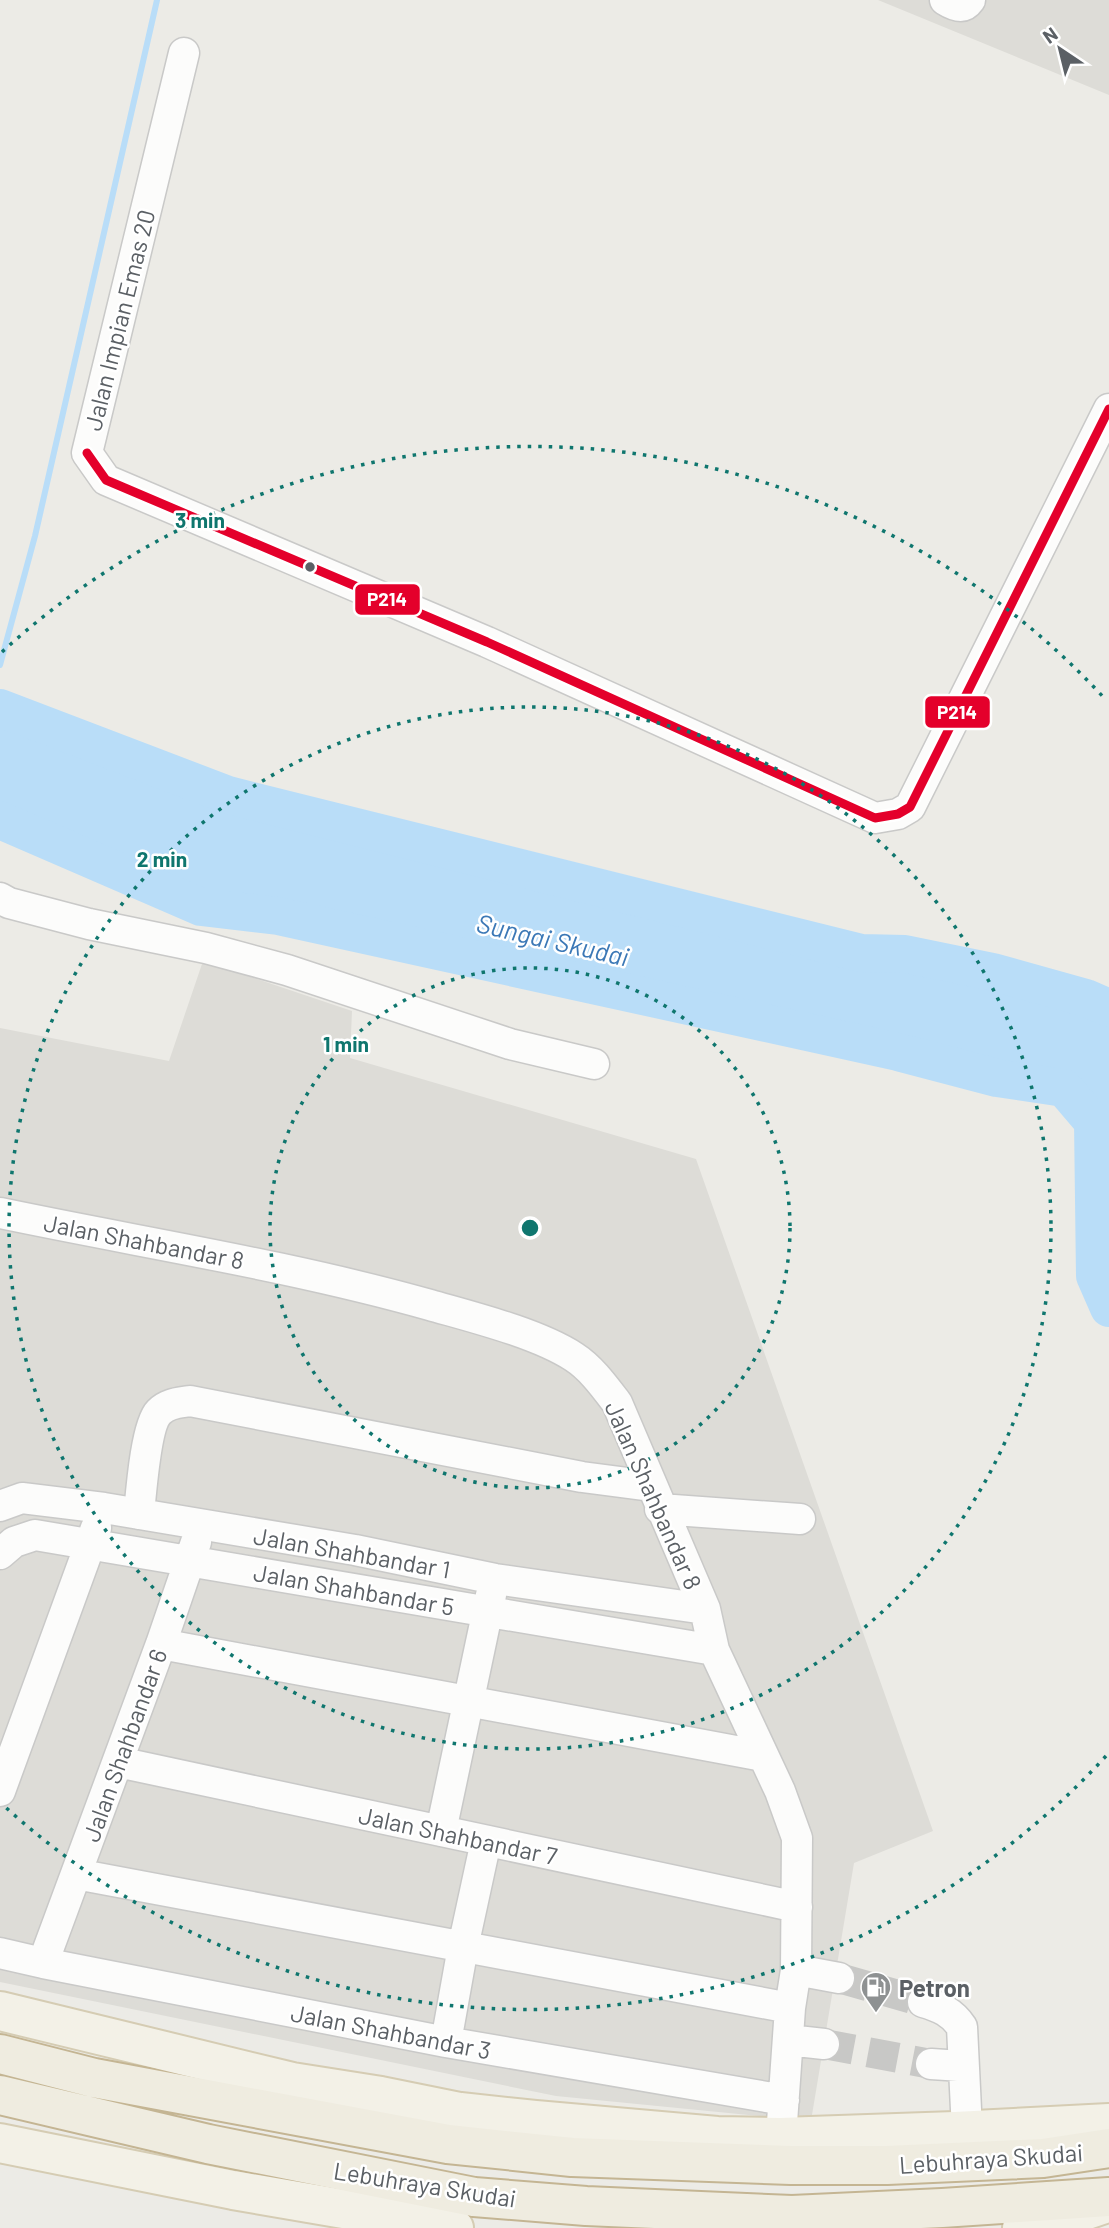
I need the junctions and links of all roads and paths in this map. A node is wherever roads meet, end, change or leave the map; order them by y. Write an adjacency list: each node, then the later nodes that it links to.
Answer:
1 (945, 0): 2 (street)
2 (970, 0)
3 (184, 53): 4 (street, Jalan Impian Emas 20)
4 (1109, 409)
5 (0, 898): 6 (street)
6 (594, 1064)
7 (0, 1213): 8 (street, Jalan Shahbandar 8)
8 (656, 1497): 11 (street); 12 (street); 18 (street, Jalan Shahbandar 8)
9 (0, 1506): 10 (street, Jalan Shahbandar 1)
10 (104, 1508): 11 (street, Jalan Shahbandar 1); 14 (street)
11 (139, 1514): 13 (street, Jalan Shahbandar 1)
12 (800, 1519)
13 (201, 1525): 16 (street, Jalan Shahbandar 6); 17 (street, Jalan Shahbandar 1)
14 (90, 1546): 15 (street, Jalan Shahbandar 5); 16 (street, Jalan Shahbandar 5); 25 (street)
15 (0, 1554)
16 (190, 1561): 19 (street, Jalan Shahbandar 5); 20 (street, Jalan Shahbandar 6)
17 (495, 1578): 18 (street, Jalan Shahbandar 1); 19 (street)
18 (705, 1609): 21 (street, Jalan Shahbandar 8)
19 (487, 1612): 21 (street, Jalan Shahbandar 5); 22 (street)
20 (161, 1644): 22 (street); 24 (street, Jalan Shahbandar 6)
21 (714, 1650): 23 (street, Jalan Shahbandar 8)
22 (468, 1700): 23 (street); 26 (street)
23 (763, 1756): 29 (street, Jalan Shahbandar 8)
24 (118, 1762): 26 (street, Jalan Shahbandar 7); 28 (street, Jalan Shahbandar 6)
25 (0, 1791)
26 (441, 1831): 27 (street, Jalan Shahbandar 7)
27 (486, 1841): 29 (street, Jalan Shahbandar 7); 30 (street)
28 (76, 1874): 30 (street); 32 (street, Jalan Shahbandar 6)
29 (797, 1908): 33 (street, Jalan Shahbandar 8)
30 (463, 1947): 36 (street); 39 (street)
31 (0, 1952): 32 (street, Jalan Shahbandar 3)
32 (43, 1963): 39 (street, Jalan Shahbandar 3)
33 (796, 1970): 34 (street); 36 (street, Jalan Shahbandar 8)
34 (839, 1979)
35 (923, 2002): 43 (street)
36 (790, 2008): 38 (street, Jalan Shahbandar 8)
37 (9, 2015): 45 (main road)
38 (788, 2040): 40 (street); 45 (street, Jalan Shahbandar 8)
39 (446, 2042): 45 (street, Jalan Shahbandar 3)
40 (824, 2045)
41 (0, 2054): 49 (highway, Lebuhraya Skudai)
42 (931, 2064): 43 (street)
43 (962, 2066): 47 (street)
44 (0, 2095): 50 (highway, Lebuhraya Skudai)
45 (783, 2118): 47 (main road)
46 (1109, 2123): 47 (main road)
47 (967, 2130)
48 (0, 2143): 52 (main road)
49 (1109, 2148)
50 (1109, 2197)
51 (1109, 2202): 53 (main road)
52 (454, 2228)
53 (1022, 2228)

